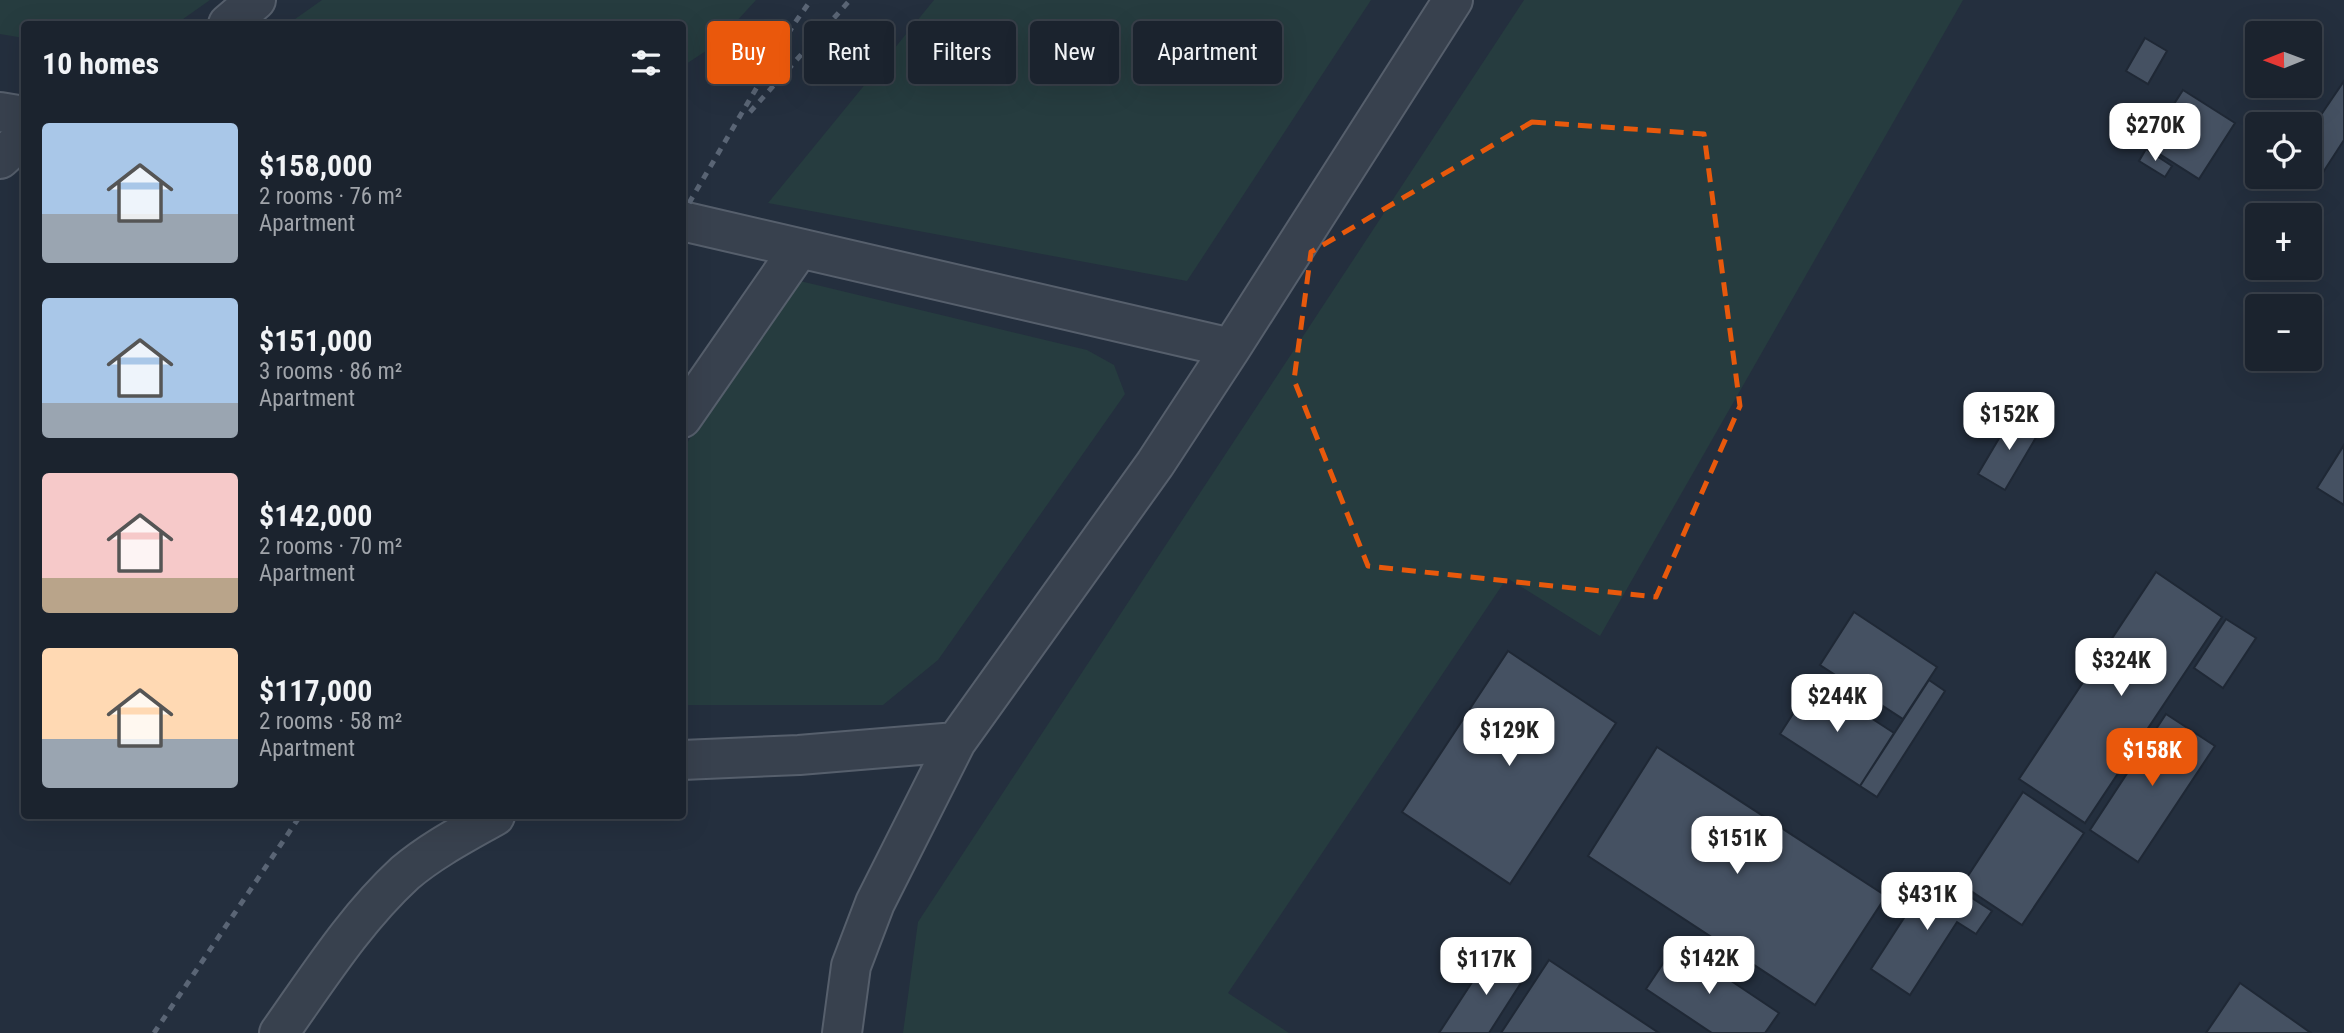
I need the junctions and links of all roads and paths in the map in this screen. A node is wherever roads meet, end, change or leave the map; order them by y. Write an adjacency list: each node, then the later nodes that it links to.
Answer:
1 (256, 0): 3 (street)
2 (1453, 0): 10 (street)
3 (232, 21)
4 (0, 112): 5 (street)
5 (21, 116)
6 (21, 140): 7 (street)
7 (0, 159)
8 (686, 222): 9 (street)
9 (799, 249): 10 (street); 11 (street)
10 (1231, 348): 12 (street)
11 (686, 412)
12 (956, 742): 13 (street); 18 (street)
13 (686, 760)
14 (437, 819): 16 (street)
15 (490, 819): 16 (street)
16 (406, 873): 17 (street)
17 (279, 1033)
18 (842, 1033)

